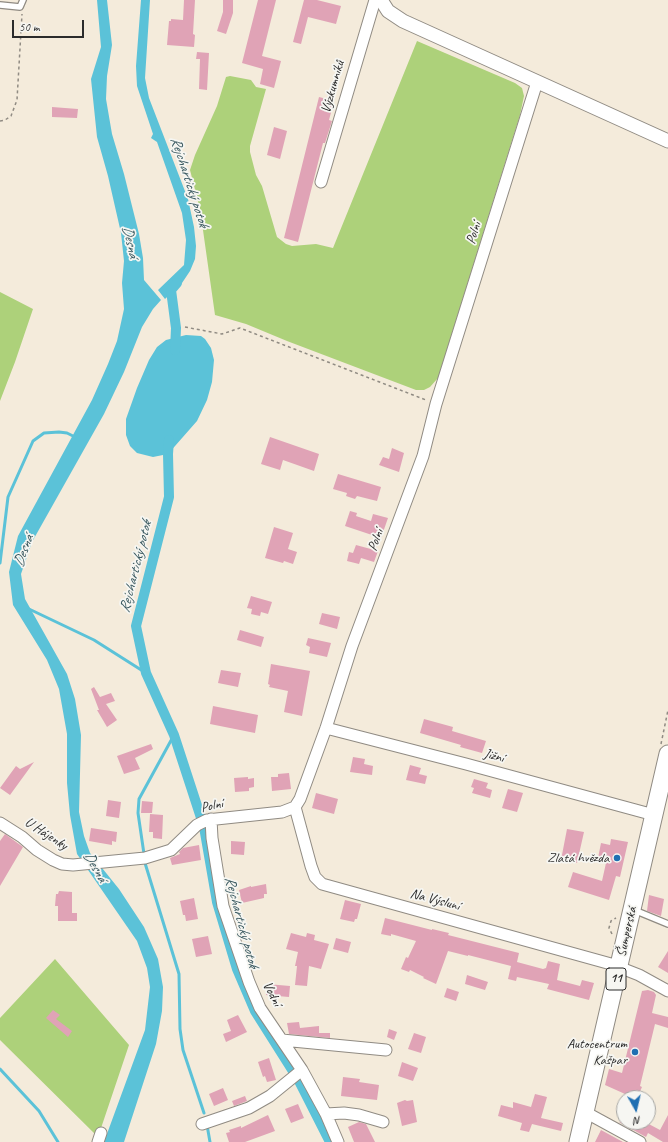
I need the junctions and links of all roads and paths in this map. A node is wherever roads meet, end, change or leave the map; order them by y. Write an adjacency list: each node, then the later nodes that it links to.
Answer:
1 (374, 0): 8 (street, Výzkumníků)
2 (382, 0): 5 (street)
3 (23, 2): 4 (lane); 6 (path)
4 (0, 5)
5 (537, 82): 7 (street); 10 (street, Polní)
6 (0, 121)
7 (668, 141)
8 (321, 182)
9 (185, 327): 10 (path)
10 (436, 404): 11 (street, Polní)
11 (326, 728): 13 (street, Polní); 14 (street, Jižní)
12 (668, 754): 14 (main road, 11)
13 (295, 807): 15 (street, Polní); 20 (street, Na Výsluní)
14 (654, 815): 18 (main road, Šumperská / 11)
15 (205, 821): 17 (street, Polní); 22 (street, Vodní)
16 (0, 823): 17 (street, U Hájenky)
17 (101, 863)
18 (632, 909): 19 (lane); 20 (main road, Šumperská / 11)
19 (668, 924)
20 (619, 967): 21 (street, Na Výsluní); 25 (main road, Šumperská / 11)
21 (668, 991)
22 (282, 1040): 23 (street); 24 (street, Vodní)
23 (386, 1050)
24 (301, 1070): 26 (street, Vodní); 28 (street)
25 (585, 1112): 30 (main road, Šumperská / 11); 31 (street)
26 (326, 1114): 27 (street); 29 (street, Vodní)
27 (383, 1122)
28 (202, 1124)
29 (338, 1142)
30 (578, 1142)
31 (640, 1142)

